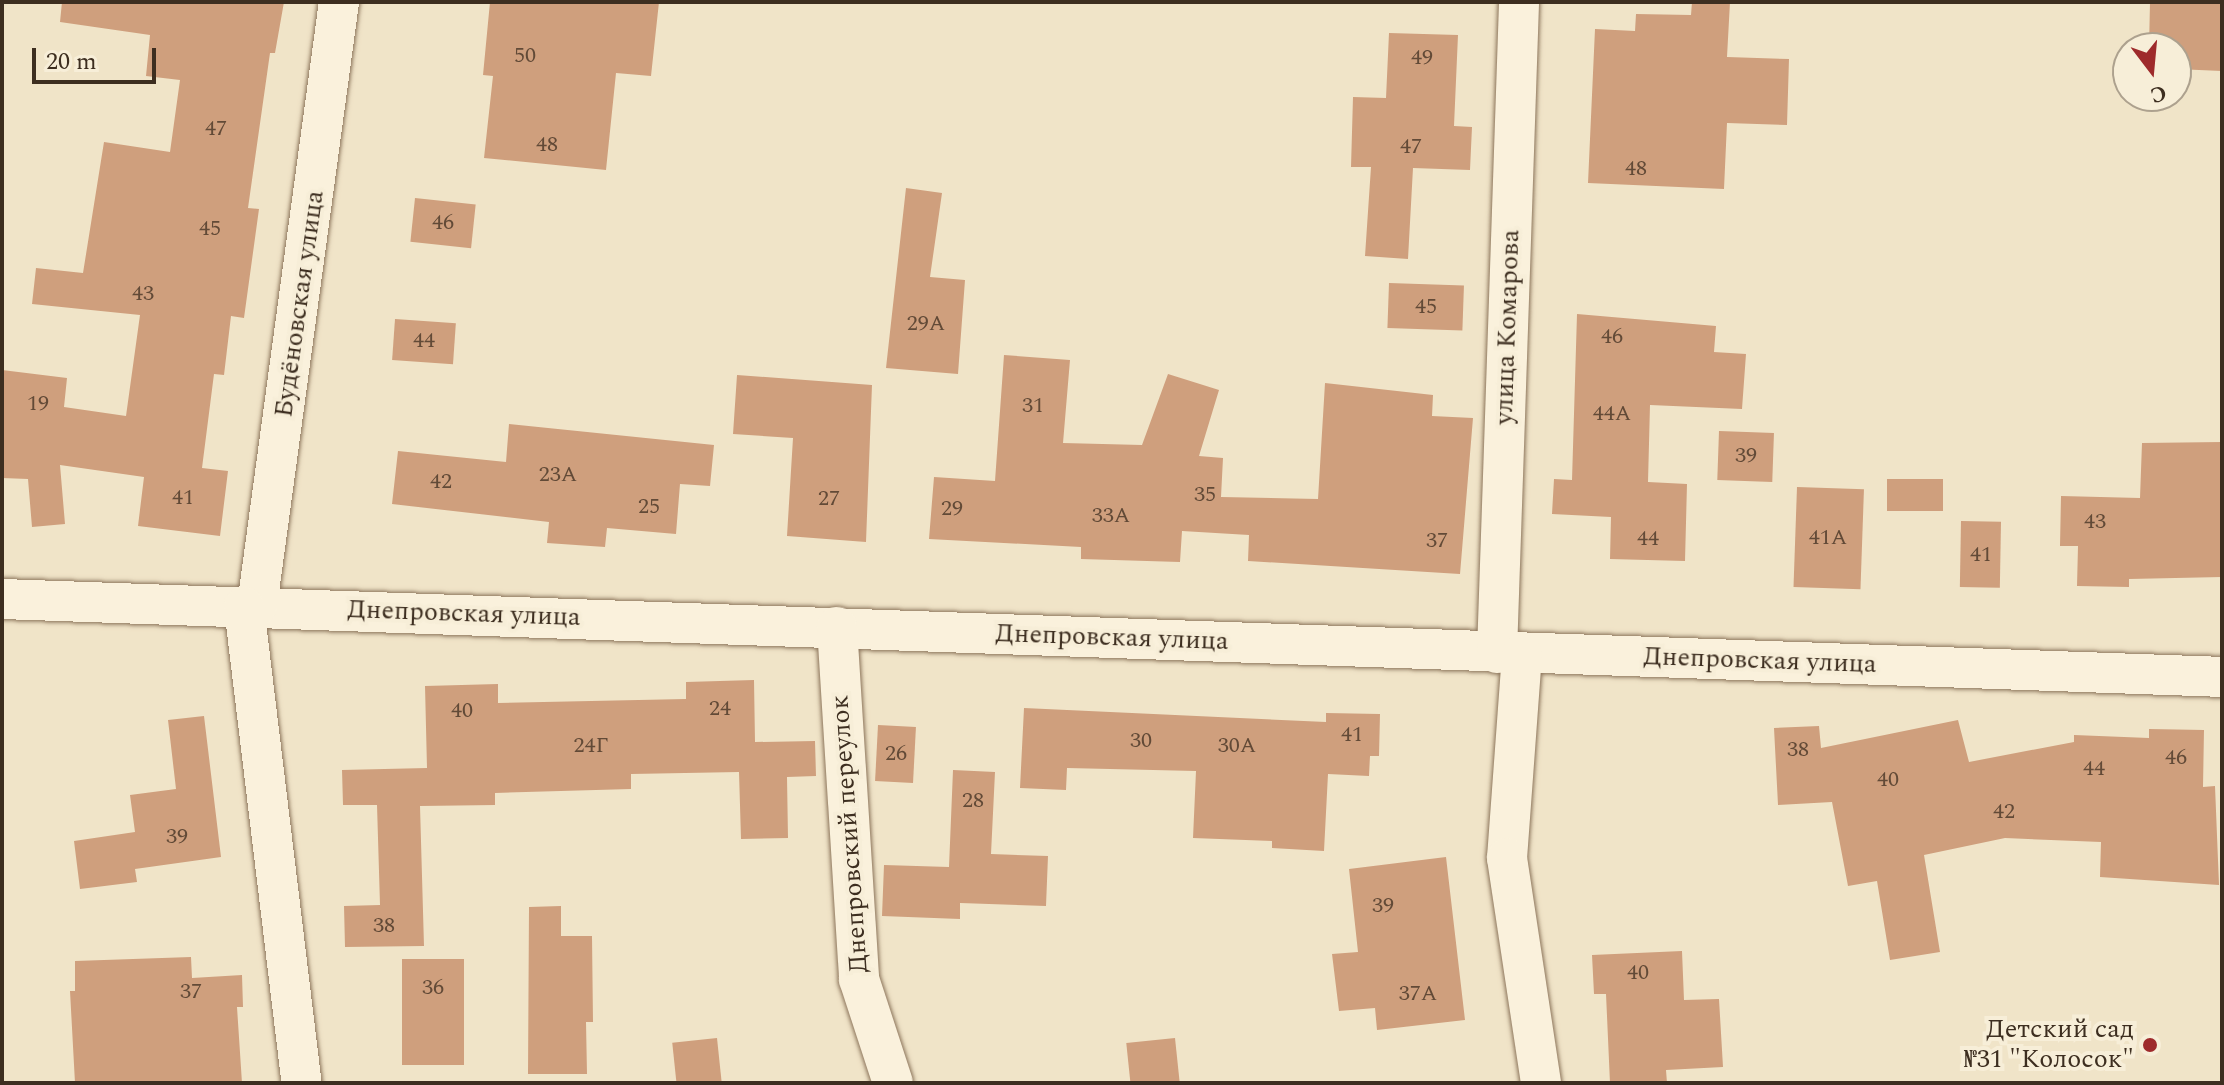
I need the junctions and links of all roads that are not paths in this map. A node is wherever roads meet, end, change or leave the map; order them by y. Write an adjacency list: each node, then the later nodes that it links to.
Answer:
1 (339, 2): 4 (street, Будёновская улица)
2 (1519, 2): 6 (street, улица Комарова)
3 (2, 599): 4 (street, Днепровская улица)
4 (250, 606): 5 (street, Днепровская улица); 8 (street, Будёновская улица)
5 (837, 627): 6 (street, Днепровская улица); 9 (street, Днепровский переулок)
6 (1510, 653): 7 (street, Днепровская улица); 10 (street, улица Комарова)
7 (2222, 677)
8 (302, 1083)
9 (893, 1083)
10 (1541, 1083)

